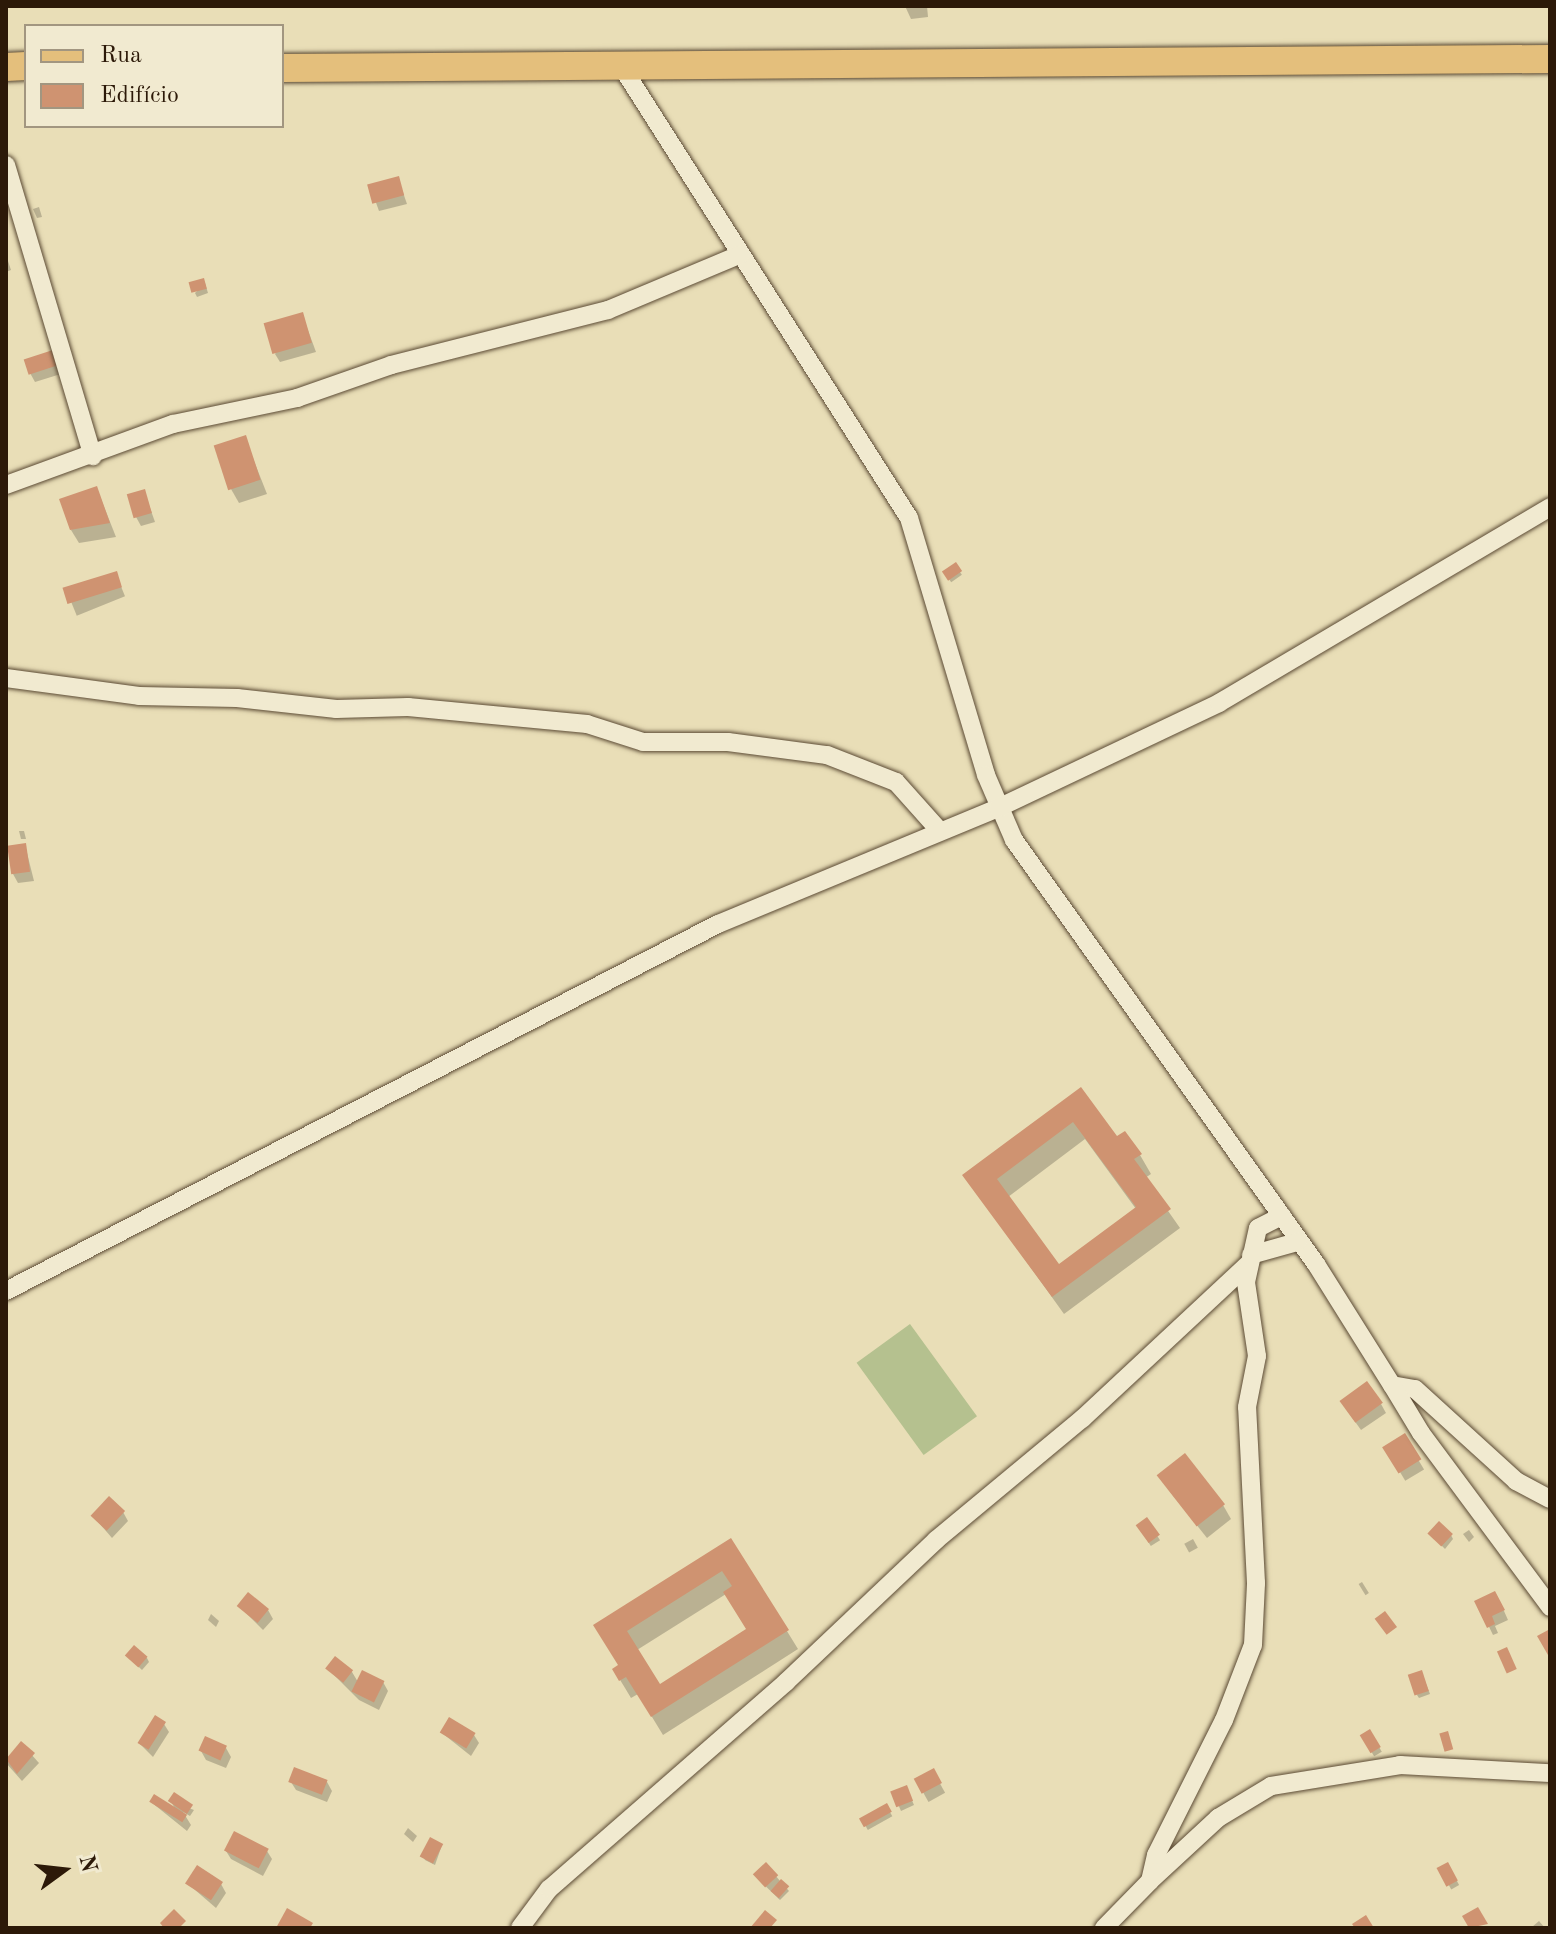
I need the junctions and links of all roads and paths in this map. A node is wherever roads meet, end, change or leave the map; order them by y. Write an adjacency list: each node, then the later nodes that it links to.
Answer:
1 (1550, 59): 2 (main road)
2 (620, 64): 3 (main road); 5 (street)
3 (284, 68)
4 (6, 165): 6 (street)
5 (741, 254): 6 (street); 10 (street)
6 (93, 456): 7 (street)
7 (6, 485)
8 (1550, 507): 10 (street)
9 (6, 678): 11 (street)
10 (998, 808): 11 (street); 12 (street)
11 (938, 829): 15 (street)
12 (1282, 1216): 13 (street); 14 (street)
13 (1297, 1242): 14 (street); 16 (street)
14 (1249, 1260): 20 (street); 21 (street)
15 (6, 1291)
16 (1392, 1385): 17 (street); 18 (street)
17 (1550, 1499)
18 (1550, 1607)
19 (1550, 1773): 20 (street)
20 (1150, 1881): 22 (street)
21 (520, 1928)
22 (1104, 1928)

